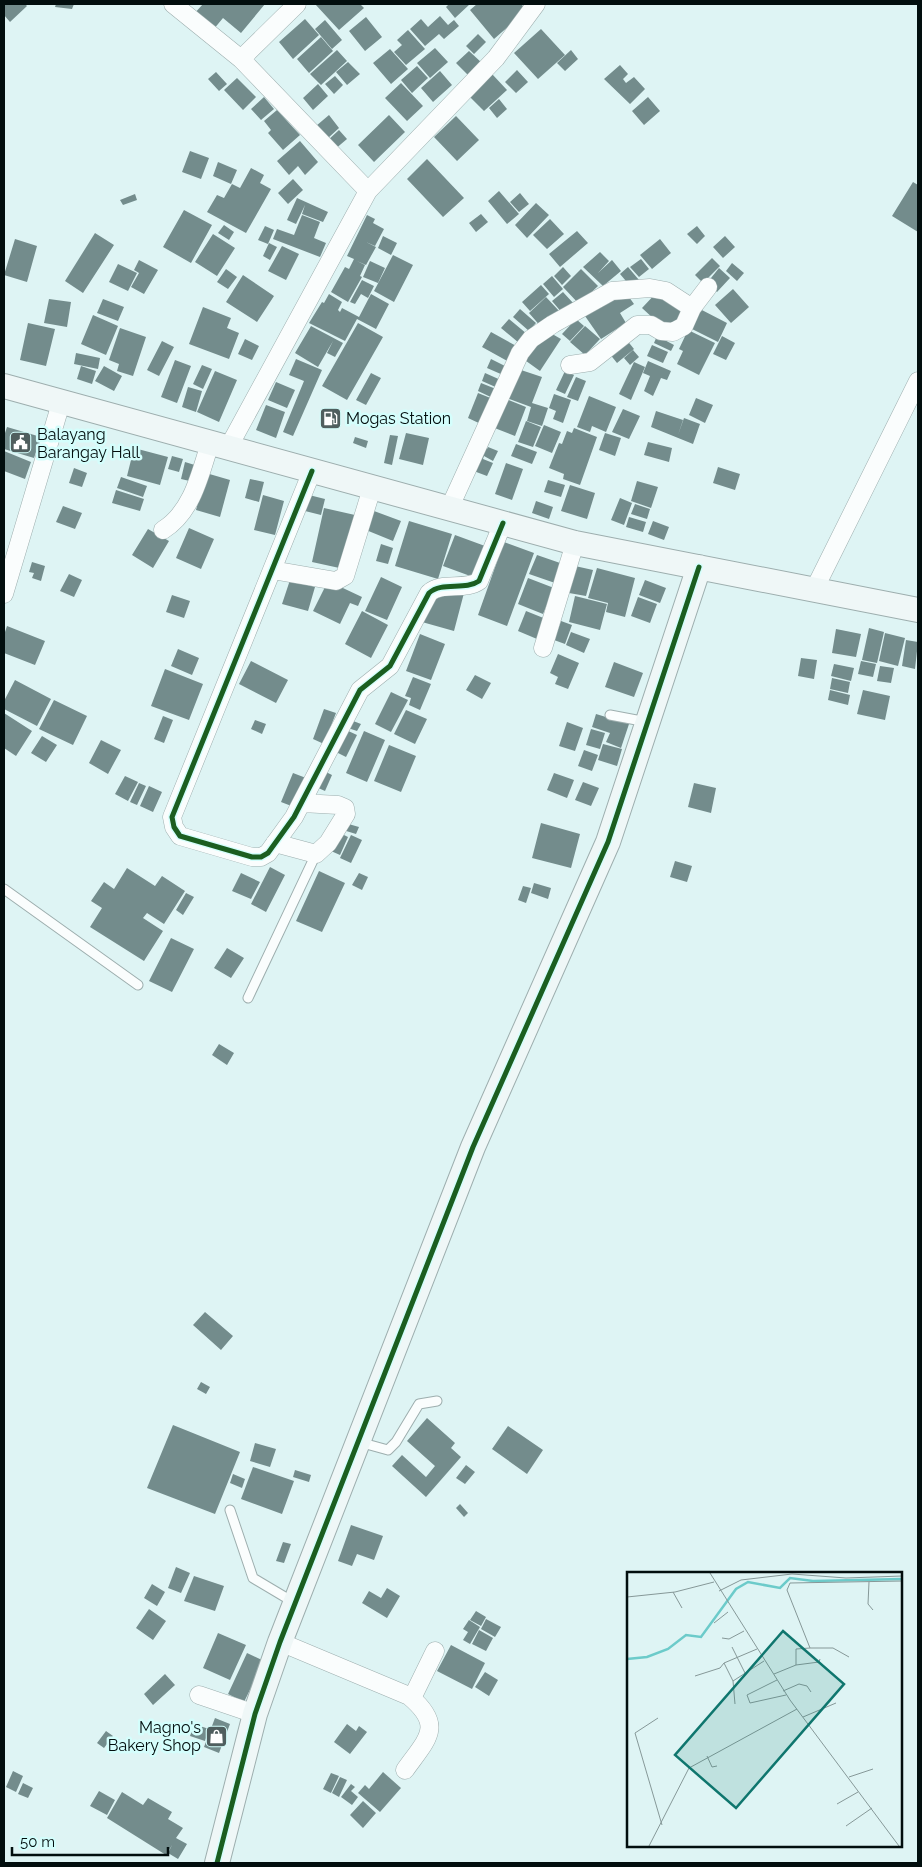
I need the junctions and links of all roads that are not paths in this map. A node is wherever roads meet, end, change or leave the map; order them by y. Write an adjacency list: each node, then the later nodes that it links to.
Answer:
1 (173, 4): 4 (street)
2 (297, 4): 4 (street)
3 (536, 4): 5 (street)
4 (241, 59): 5 (street)
5 (368, 191): 12 (street)
6 (708, 287): 7 (street)
7 (692, 308): 8 (street); 15 (street)
8 (570, 365)
9 (918, 381): 21 (street)
10 (4, 386): 11 (street)
11 (62, 403): 12 (street); 22 (street)
12 (219, 446): 13 (street); 17 (street)
13 (312, 471): 14 (street); 20 (street)
14 (372, 488): 15 (street); 20 (street)
15 (449, 509): 16 (street)
16 (503, 523): 18 (street); 27 (street)
17 (163, 530)
18 (575, 543): 19 (street); 24 (street)
19 (699, 567): 21 (street); 26 (street)
20 (272, 570): 28 (street)
21 (814, 590): 23 (street)
22 (4, 594)
23 (918, 610)
24 (544, 648)
25 (610, 715): 26 (lane)
26 (648, 722): 34 (street)
27 (302, 803): 28 (street); 29 (street)
28 (275, 843): 29 (street)
29 (316, 854): 32 (lane)
30 (4, 889): 31 (lane)
31 (138, 985)
32 (248, 998)
33 (436, 1401): 34 (lane)
34 (356, 1441): 36 (street)
35 (230, 1510): 36 (lane)
36 (295, 1604): 37 (street)
37 (280, 1642): 40 (street); 41 (street)
38 (435, 1650): 40 (street)
39 (198, 1695): 41 (street)
40 (409, 1696): 42 (street)
41 (255, 1714): 43 (street)
42 (405, 1770)
43 (216, 1863)

